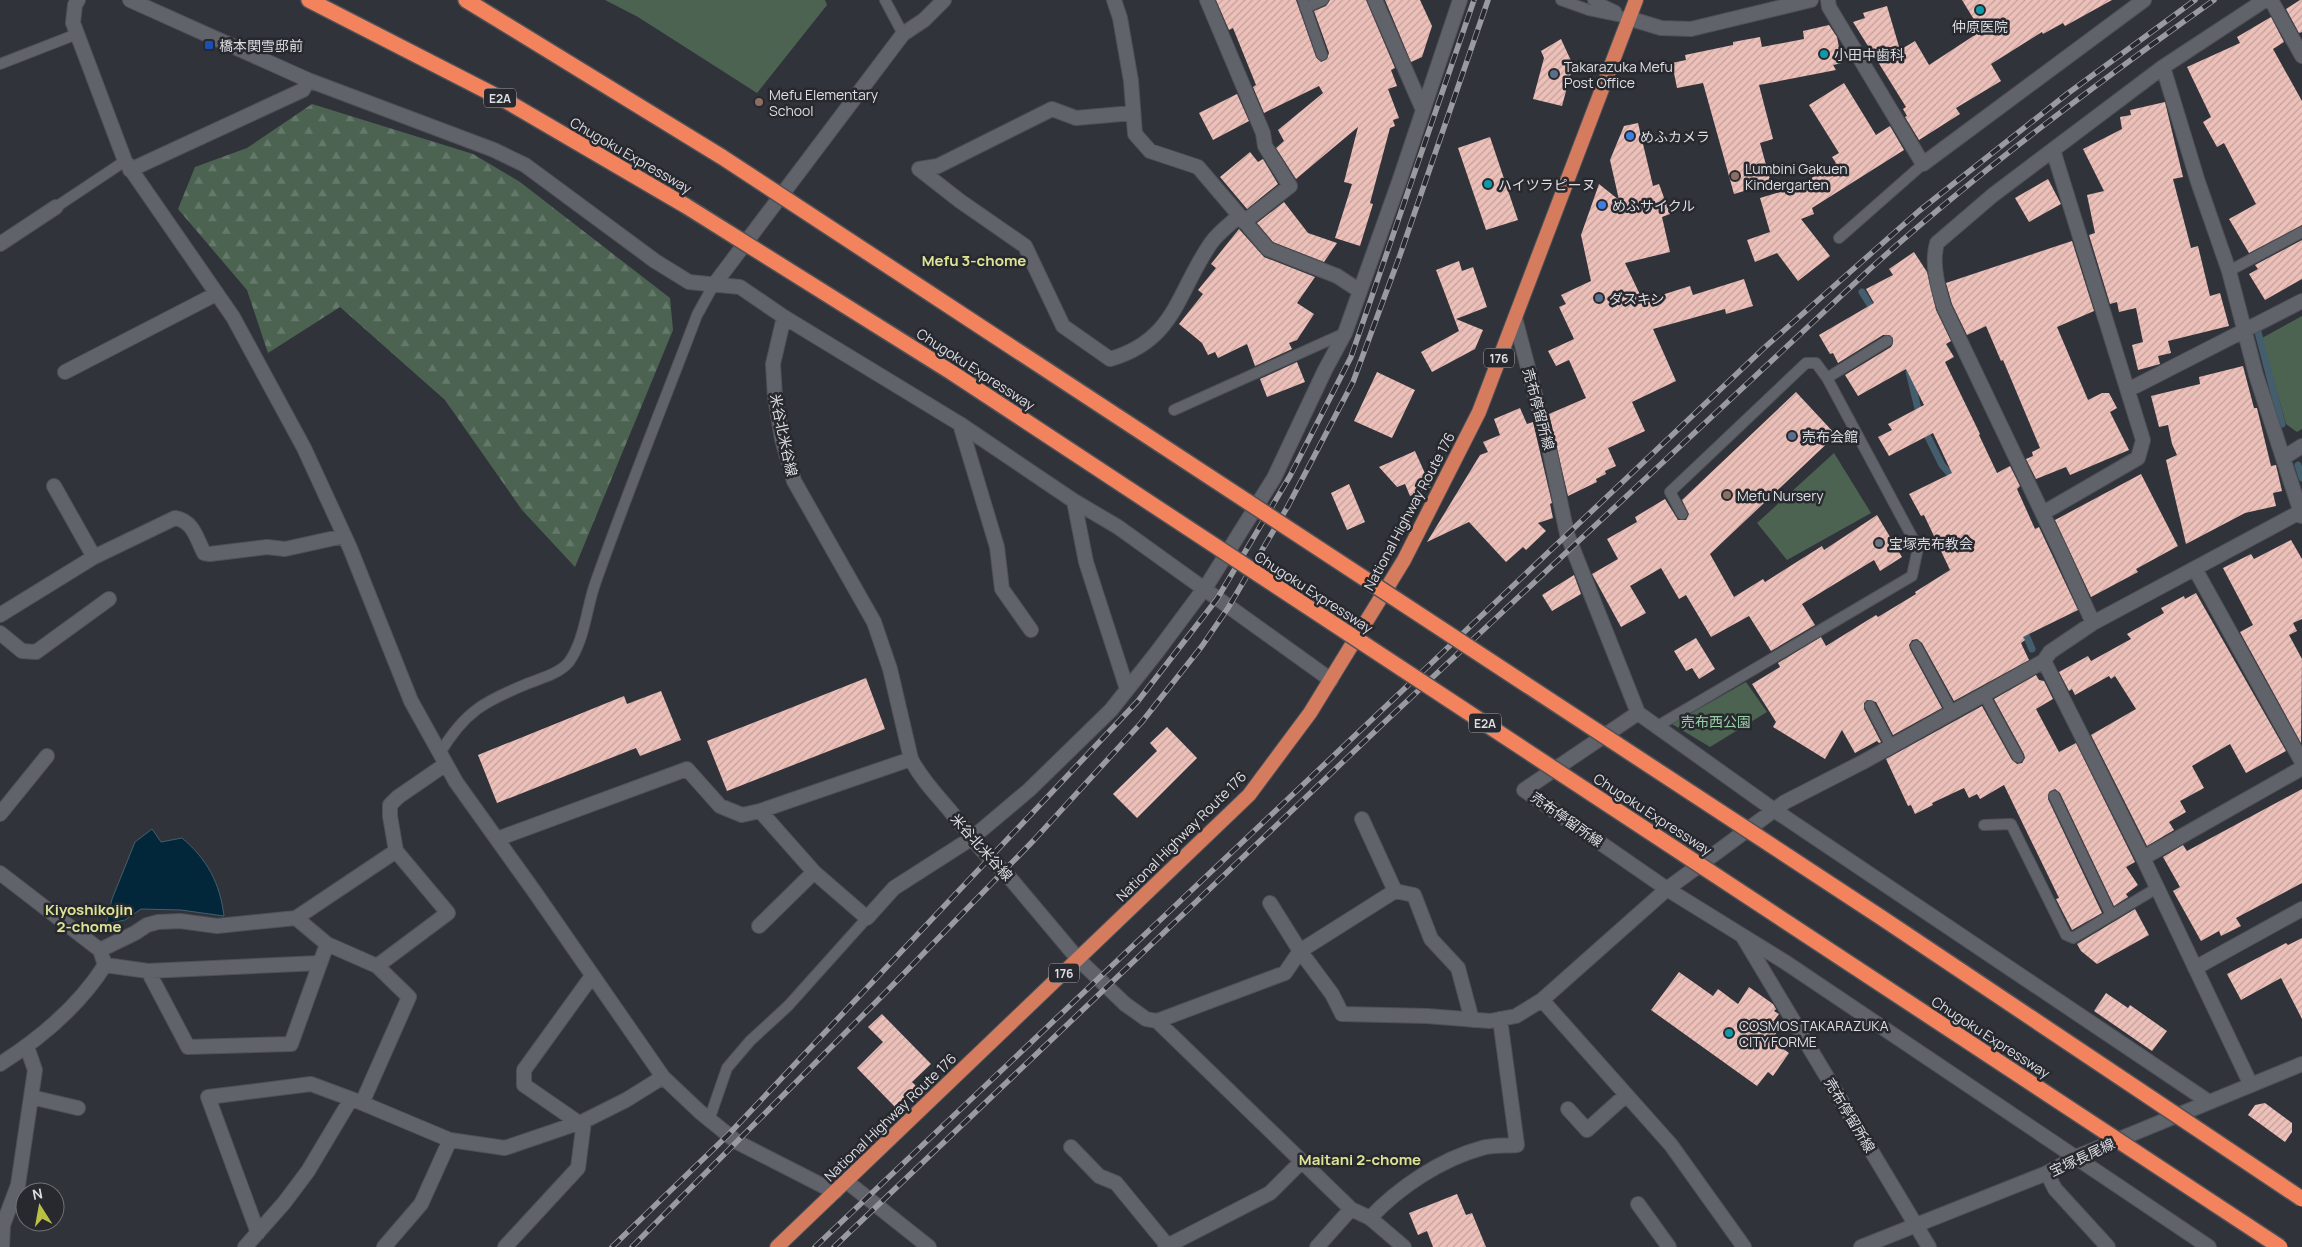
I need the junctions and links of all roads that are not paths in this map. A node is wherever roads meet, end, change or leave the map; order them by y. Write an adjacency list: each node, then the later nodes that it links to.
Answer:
1 (78, 0): 22 (street)
2 (130, 0): 28 (street)
3 (309, 0): 163 (highway, Chugoku Expressway / E2A, bridge)
4 (466, 0): 142 (highway, bridge)
5 (884, 0): 23 (lane)
6 (944, 0): 23 (street)
7 (1114, 0): 30 (street)
8 (1207, 0): 35 (street)
9 (1323, 0): 20 (lane)
10 (1375, 0): 29 (street)
11 (1460, 0): 29 (street)
12 (1561, 0): 21 (lane)
13 (1593, 0): 21 (lane)
14 (1636, 0): 21 (highway, National Highway Route 176 / 176)
15 (1811, 0): 21 (street)
16 (1828, 0): 32 (street)
17 (2265, 0): 27 (street)
18 (2271, 0): 25 (street)
19 (2141, 1): 32 (street)
20 (1304, 4): 24 (lane)
21 (1628, 18): 45 (highway, National Highway Route 176 / 176)
22 (77, 34): 26 (lane); 33 (street)
23 (903, 34): 40 (street)
24 (1322, 54)
25 (2302, 56)
26 (0, 64)
27 (2163, 66): 31 (street); 39 (street)
28 (308, 80): 33 (street); 40 (street)
29 (1423, 110): 41 (street)
30 (1133, 113): 35 (street); 35 (street)
31 (2053, 150): 51 (street); 58 (street)
32 (1923, 164): 37 (lane)
33 (128, 166): 34 (lane); 42 (street)
34 (56, 207): 38 (street)
35 (1241, 219): 41 (street)
36 (2302, 232): 39 (lane)
37 (1839, 238)
38 (0, 244)
39 (2229, 271): 46 (street)
40 (713, 286): 44 (street); 82 (lane)
41 (1360, 290): 47 (street)
42 (216, 294): 49 (street); 61 (street)
43 (2302, 301): 46 (street)
44 (784, 317): 53 (street); 83 (street, 米谷北米谷線)
45 (1515, 318): 72 (highway, National Highway Route 176 / 176); 77 (street, 売布停留所線)
46 (2244, 332): 51 (street); 55 (street)
47 (1345, 333): 52 (lane); 64 (street)
48 (1887, 341): 50 (lane)
49 (65, 372)
50 (1826, 378): 59 (lane); 78 (lane)
51 (2128, 390): 58 (street)
52 (1174, 410)
53 (960, 424): 57 (street); 68 (street)
54 (2302, 446): 55 (street)
55 (2282, 458): 60 (street)
56 (54, 486): 62 (street)
57 (1074, 501): 64 (street); 73 (street)
58 (2043, 513): 67 (street)
59 (1682, 514)
60 (2301, 514): 63 (street)
61 (344, 536): 62 (street); 82 (street)
62 (94, 557): 66 (street)
63 (2195, 568): 67 (street); 84 (street)
64 (1204, 589): 72 (street); 73 (street)
65 (109, 599): 69 (street)
66 (0, 615)
67 (2093, 623): 71 (street)
68 (1031, 630)
69 (0, 633)
70 (1916, 646): 76 (lane)
71 (2044, 661): 74 (street); 95 (street)
72 (1331, 680): 111 (highway, National Highway Route 176 / 176)
73 (1127, 689): 92 (street)
74 (1984, 695): 76 (street); 81 (lane)
75 (1870, 706): 79 (lane)
76 (1952, 712): 79 (street)
77 (1638, 713): 78 (street); 98 (street, 売布停留所線)
78 (1656, 727): 87 (street)
79 (1891, 746): 87 (street)
80 (47, 756): 89 (street)
81 (2018, 757)
82 (443, 759): 93 (street); 94 (street)
83 (911, 759): 88 (street); 92 (street, 米谷北米谷線)
84 (2302, 762)
85 (2302, 768): 95 (street)
86 (2054, 796): 103 (lane)
87 (1774, 810): 98 (street); 130 (street)
88 (760, 811): 93 (street); 96 (street)
89 (0, 814)
90 (1362, 819): 100 (street)
91 (1984, 825): 103 (lane)
92 (972, 838): 105 (street); 111 (street, 米谷北米谷線)
93 (497, 839): 117 (street)
94 (396, 851): 104 (street); 114 (street)
95 (2143, 858): 99 (street)
96 (814, 872): 105 (street); 106 (street)
97 (0, 873): 109 (street)
98 (1668, 888): 107 (street, 売布停留所線); 118 (street)
99 (2157, 888): 103 (lane); 115 (street)
100 (1395, 891): 110 (street); 120 (street)
101 (1270, 902): 110 (street)
102 (2302, 909): 115 (street)
103 (2111, 915)
104 (296, 918): 108 (street); 109 (street)
105 (867, 918): 133 (lane)
106 (759, 926)
107 (1741, 934): 137 (street); 146 (street, 売布停留所線)
108 (327, 944): 112 (street); 114 (street)
109 (100, 950): 113 (street)
110 (1300, 951): 120 (street); 121 (street)
111 (1078, 959): 121 (street, 米谷北米谷線); 140 (highway, National Highway Route 176 / 176)
112 (320, 963): 116 (street); 116 (street)
113 (105, 965): 116 (street); 122 (street)
114 (378, 966): 129 (street)
115 (2195, 968): 126 (street)
116 (148, 971)
117 (592, 976): 125 (street); 134 (street)
118 (1542, 1000): 119 (street); 127 (street)
119 (1500, 1019): 120 (street); 145 (street)
120 (1472, 1020)
121 (1157, 1021): 138 (street, 米谷北米谷線)
122 (27, 1047): 123 (street); 128 (street)
123 (0, 1064)
124 (2302, 1064): 126 (street, 宝塚長尾線)
125 (663, 1076): 133 (street); 134 (street)
126 (2251, 1085): 130 (street, 宝塚長尾線)
127 (1626, 1095): 132 (street); 158 (street)
128 (31, 1098): 131 (street); 149 (street)
129 (357, 1101): 135 (street); 147 (street); 147 (street)
130 (2209, 1102): 137 (street, 宝塚長尾線)
131 (78, 1108)
132 (1568, 1109)
133 (709, 1120): 141 (street)
134 (582, 1122): 135 (street); 152 (street)
135 (450, 1140): 151 (street)
136 (1071, 1147): 148 (street)
137 (2076, 1157): 139 (street, 宝塚長尾線); 162 (street)
138 (1302, 1161): 144 (street, 米谷北米谷線); 148 (street)
139 (2047, 1173): 146 (street, 宝塚長尾線); 161 (street)
140 (846, 1181): 141 (highway, National Highway Route 176 / 176); 154 (street)
141 (835, 1192): 153 (highway, National Highway Route 176 / 176)
142 (2302, 1199)
143 (1638, 1204): 157 (street)
144 (1351, 1209): 145 (street, 米谷北米谷線); 155 (street)
145 (1370, 1218): 156 (street, 米谷北米谷線)
146 (1916, 1224): 159 (street, 宝塚長尾線); 160 (street, 売布停留所線)
147 (258, 1233): 150 (street)
148 (1166, 1246)
149 (2, 1247)
150 (245, 1247)
151 (384, 1247)
152 (505, 1247)
153 (777, 1247)
154 (929, 1247)
155 (1317, 1247)
156 (1404, 1247)
157 (1669, 1247)
158 (1744, 1247)
159 (1861, 1247)
160 (1929, 1247)
161 (2108, 1247)
162 (2209, 1247)
163 (2280, 1247)

